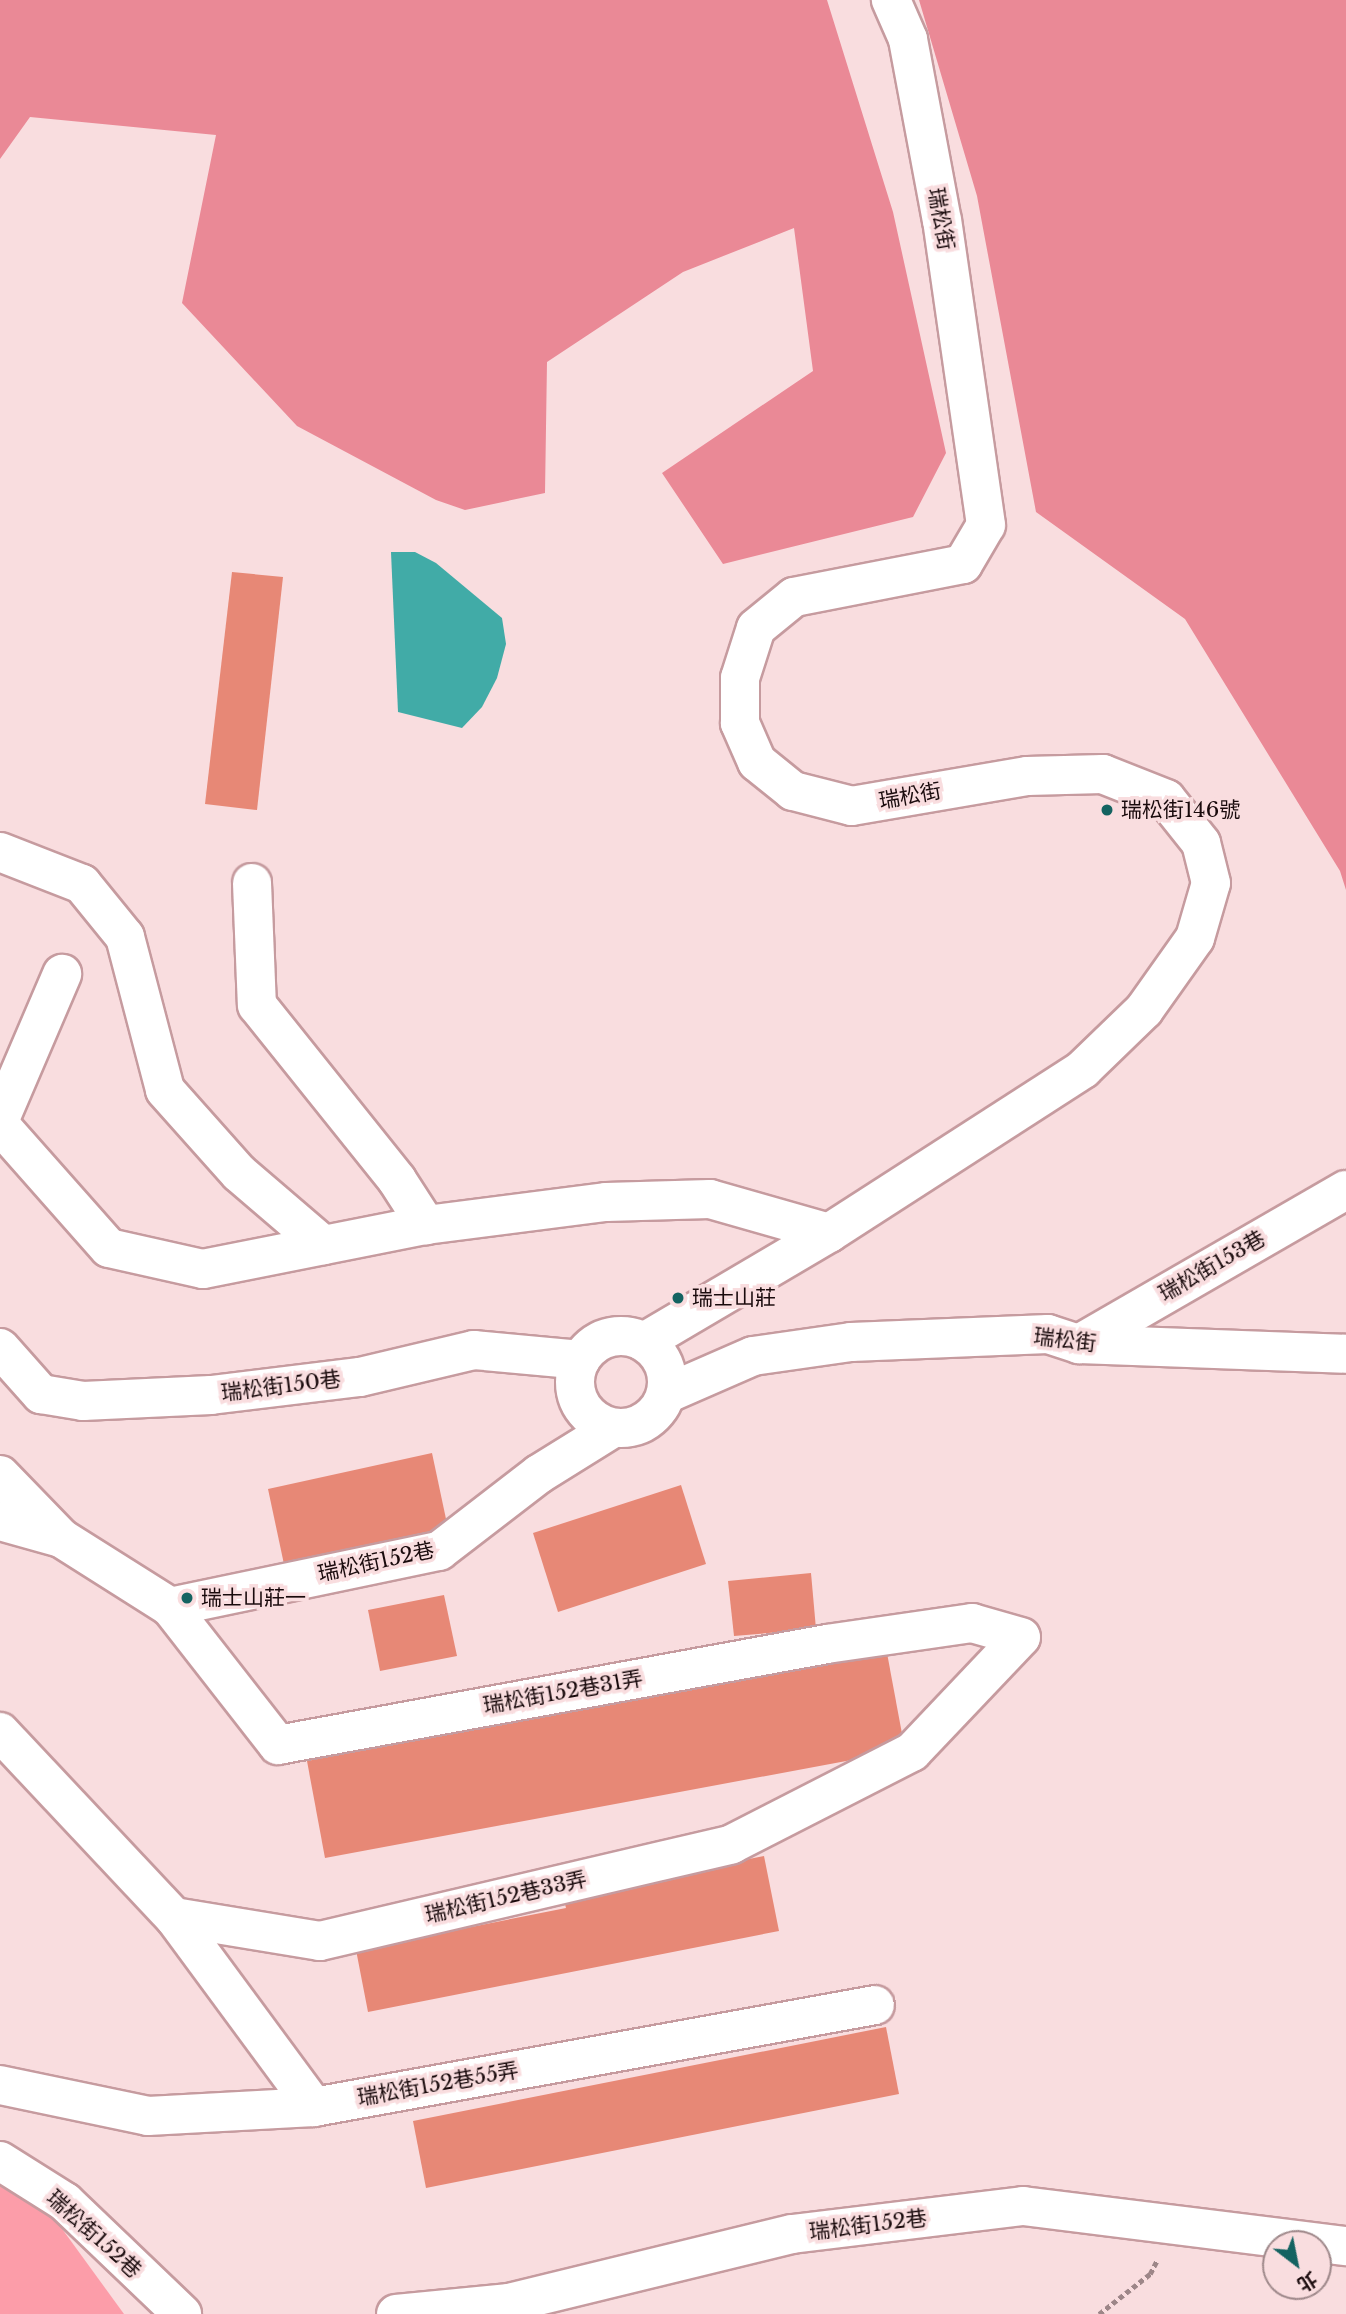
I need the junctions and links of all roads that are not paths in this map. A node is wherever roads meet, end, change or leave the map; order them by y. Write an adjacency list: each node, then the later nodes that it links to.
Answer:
1 (891, 0): 9 (street, 瑞松街)
2 (0, 852): 10 (street)
3 (252, 883): 8 (street)
4 (62, 974): 5 (street)
5 (0, 1119)
6 (0, 1125): 10 (street)
7 (1346, 1190): 12 (street, 瑞松街153巷)
8 (426, 1225): 9 (street); 10 (street)
9 (830, 1233): 11 (street, 瑞松街)
10 (323, 1245)
11 (644, 1342): 15 (street); 16 (street)
12 (1079, 1344): 14 (street, 瑞松街); 16 (street, 瑞松街)
13 (0, 1348): 15 (street, 瑞松街150巷)
14 (1346, 1354)
15 (581, 1360): 17 (street)
16 (666, 1394): 17 (street, 瑞松街)
17 (613, 1428): 21 (street, 瑞松街152巷)
18 (0, 1475): 20 (street)
19 (0, 1521): 20 (street)
20 (61, 1538): 21 (street)
21 (170, 1607): 22 (street, 瑞松街152巷31弄)
22 (1021, 1637): 24 (street, 瑞松街152巷33弄)
23 (0, 1732): 24 (street)
24 (174, 1917): 27 (street)
25 (875, 2005): 27 (street, 瑞松街152巷55弄)
26 (0, 2085): 27 (street, 瑞松街152巷55弄)
27 (314, 2107)
28 (0, 2161): 30 (street, 瑞松街152巷)
29 (1346, 2246): 31 (street, 瑞松街152巷)
30 (182, 2314)
31 (396, 2314)

